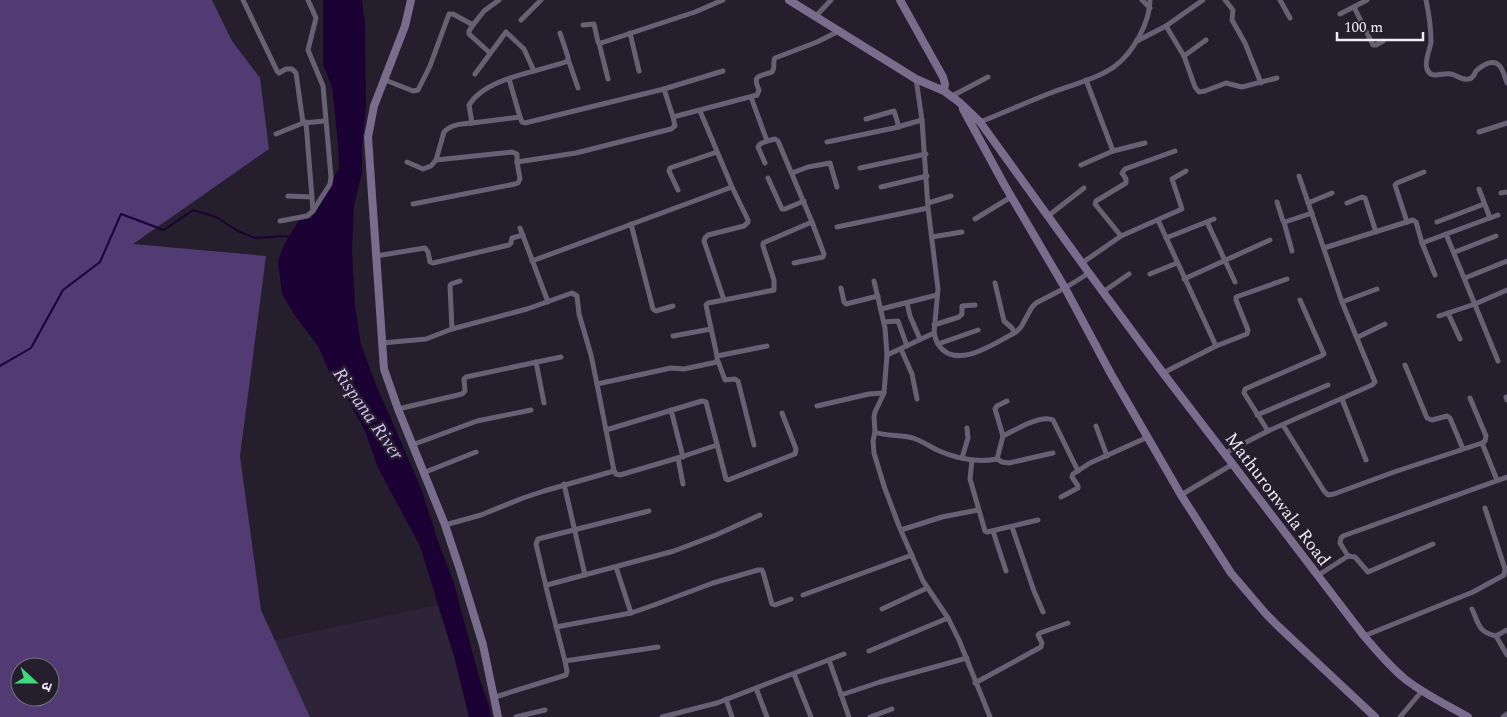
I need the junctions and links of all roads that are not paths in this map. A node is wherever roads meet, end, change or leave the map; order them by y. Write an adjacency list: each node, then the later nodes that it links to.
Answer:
1 (242, 0): 62 (street)
2 (308, 0): 60 (street)
3 (412, 0): 44 (street)
4 (499, 0): 23 (street)
5 (540, 0): 22 (street)
6 (722, 0): 28 (street)
7 (789, 0): 20 (street, Mathuronwala Road)
8 (831, 0): 20 (street)
9 (900, 0): 51 (street)
10 (1142, 0): 18 (street)
11 (1150, 0): 18 (street)
12 (1203, 0): 25 (street)
13 (1225, 0): 47 (street)
14 (1280, 0): 21 (street)
15 (1366, 0): 17 (street)
16 (1426, 0): 48 (street)
17 (1354, 7): 19 (street); 30 (street)
18 (1150, 8): 31 (street)
19 (1340, 14)
20 (816, 16): 26 (street, Mathuronwala Road)
21 (1290, 18)
22 (521, 20)
23 (473, 25): 33 (street); 44 (street)
24 (583, 25): 32 (street)
25 (1166, 26): 31 (street); 34 (street)
26 (839, 31): 43 (street, Mathuronwala Road); 53 (street)
27 (560, 33): 35 (street)
28 (630, 34): 32 (street); 36 (street)
29 (1206, 40): 34 (street)
30 (1384, 41)
31 (1136, 42): 46 (street)
32 (599, 43): 41 (street)
33 (490, 53): 37 (street); 39 (street)
34 (1184, 56): 47 (street)
35 (568, 60): 37 (street); 49 (street)
36 (639, 70)
37 (534, 71): 45 (street)
38 (723, 71): 50 (street)
39 (475, 74)
40 (988, 77): 52 (street)
41 (608, 78)
42 (1277, 78): 47 (street)
43 (916, 79): 51 (street, Mathuronwala Road); 59 (street)
44 (385, 80): 135 (street)
45 (509, 80): 56 (street); 63 (street)
46 (1086, 80): 61 (street); 71 (street)
47 (1261, 83)
48 (1507, 83)
49 (578, 88)
50 (664, 89): 56 (street); 57 (street)
51 (944, 91): 52 (street, Mathuronwala Road)
52 (952, 96): 54 (street, Mathuronwala Road)
53 (750, 97): 55 (street); 68 (street)
54 (959, 102): 61 (street, Mathuronwala Road); 97 (street)
55 (700, 111): 57 (street); 73 (street)
56 (520, 117): 63 (street)
57 (673, 117): 77 (street)
58 (866, 119): 65 (street)
59 (922, 120): 65 (street); 74 (street)
60 (325, 121): 62 (street); 105 (street)
61 (980, 122): 108 (street, Mathuronwala Road)
62 (304, 123): 67 (street); 96 (street)
63 (472, 123): 75 (street)
64 (1507, 123): 66 (street)
65 (899, 127): 69 (street)
66 (1479, 132)
67 (276, 134)
68 (767, 141): 78 (street); 83 (street)
69 (827, 142)
70 (1145, 143): 71 (street)
71 (1113, 151): 79 (street)
72 (1175, 151): 126 (street)
73 (717, 152): 87 (street); 92 (street)
74 (926, 154): 80 (street); 84 (street)
75 (436, 160): 76 (street); 77 (street)
76 (407, 162)
77 (518, 162): 102 (street)
78 (765, 163)
79 (1081, 165)
80 (860, 168)
81 (1186, 171): 112 (street)
82 (1424, 172): 117 (street)
83 (792, 173): 88 (street); 98 (street)
84 (927, 176): 89 (street); 104 (street)
85 (1299, 176): 100 (street)
86 (768, 178): 98 (street)
87 (732, 187): 119 (street); 160 (street)
88 (837, 187)
89 (881, 187)
90 (1084, 188): 108 (street)
91 (1479, 189): 103 (street)
92 (678, 190)
93 (1332, 193): 100 (street)
94 (288, 196): 96 (street)
95 (951, 196): 104 (street)
96 (312, 197): 105 (street)
97 (1011, 197): 110 (street); 154 (street)
98 (804, 201): 114 (street)
99 (1277, 202): 116 (street)
100 (1308, 203): 106 (street)
101 (1346, 203): 123 (street)
102 (413, 204)
103 (1484, 204): 109 (street); 118 (street)
104 (928, 206): 120 (street); 128 (street)
105 (313, 211): 113 (street)
106 (1312, 213): 116 (street); 132 (street)
107 (1498, 215): 109 (street)
108 (1048, 216): 141 (street, Mathuronwala Road)
109 (1490, 218): 124 (street)
110 (975, 219)
111 (1214, 219): 115 (street)
112 (1158, 220): 126 (street); 129 (street)
113 (280, 221)
114 (812, 222): 140 (street); 160 (street)
115 (1207, 222): 129 (street); 136 (street)
116 (1284, 222): 133 (street)
117 (1407, 222): 123 (street); 131 (street)
118 (1437, 222)
119 (632, 224): 137 (street); 167 (street)
120 (837, 227)
121 (520, 228): 125 (street)
122 (962, 232): 128 (street)
123 (1376, 232): 132 (street)
124 (1446, 234): 131 (street); 134 (street)
125 (523, 235): 135 (street); 137 (street)
126 (1121, 236): 141 (street)
127 (1496, 236): 134 (street)
128 (932, 238): 158 (street)
129 (1166, 238): 139 (street)
130 (1270, 240): 136 (street)
131 (1422, 243): 145 (street)
132 (1324, 248): 163 (street)
133 (1292, 251)
134 (1455, 252): 146 (street)
135 (376, 256): 183 (street)
136 (1225, 260): 147 (street); 151 (street)
137 (532, 261): 162 (street)
138 (1507, 261): 146 (street)
139 (1176, 262): 144 (street); 147 (street)
140 (794, 263)
141 (1082, 263): 142 (street, Mathuronwala Road)
142 (1089, 273): 154 (street); 157 (street, Mathuronwala Road)
143 (1130, 274): 157 (street)
144 (1150, 274)
145 (1435, 275)
146 (1464, 278): 165 (street)
147 (1184, 279): 187 (street)
148 (1287, 280): 187 (street)
149 (460, 281): 174 (street)
150 (874, 281): 159 (street)
151 (1235, 282)
152 (995, 283): 177 (street)
153 (841, 288): 159 (street)
154 (1065, 288): 177 (street); 217 (street)
155 (1377, 289): 163 (street)
156 (1507, 290): 165 (street)
157 (1102, 292): 195 (street, Mathuronwala Road)
158 (937, 295): 164 (street); 173 (street)
159 (878, 296): 168 (street)
160 (724, 300): 175 (street)
161 (1300, 300): 209 (street)
162 (548, 302): 174 (street); 196 (street)
163 (1342, 302): 180 (street)
164 (907, 303): 168 (street); 181 (street)
165 (1474, 304): 169 (street); 192 (street)
166 (975, 305): 173 (street)
167 (673, 306)
168 (881, 309): 171 (street)
169 (1448, 313): 170 (street); 182 (street)
170 (1440, 316)
171 (884, 322): 186 (street); 189 (street)
172 (1385, 324): 180 (street)
173 (934, 325): 178 (street)
174 (452, 329): 183 (street)
175 (711, 329): 179 (street); 191 (street)
176 (978, 330): 184 (street)
177 (1014, 332): 184 (street)
178 (934, 333): 181 (street); 184 (street)
179 (673, 336)
180 (1358, 337): 201 (street)
181 (920, 339): 186 (street)
182 (1460, 339)
183 (382, 344): 205 (street)
184 (938, 344)
185 (767, 346): 191 (street)
186 (907, 346): 188 (street)
187 (1216, 346): 195 (street)
188 (900, 349): 189 (street); 200 (street)
189 (887, 355): 198 (street)
190 (561, 357): 193 (street)
191 (717, 359): 196 (street); 221 (street)
192 (1498, 361)
193 (536, 362): 203 (street); 205 (street)
194 (1405, 365): 222 (street)
195 (1163, 373): 225 (street, Mathuronwala Road)
196 (597, 384): 213 (street)
197 (1328, 386): 209 (street)
198 (884, 393): 204 (street); 215 (street)
199 (1470, 398): 218 (street)
200 (917, 399)
201 (1342, 399): 210 (street); 231 (street)
202 (1008, 401): 216 (street)
203 (544, 403)
204 (817, 406)
205 (398, 409): 219 (street)
206 (531, 410): 219 (street)
207 (671, 410): 213 (street); 220 (street); 227 (street)
208 (782, 413): 220 (street)
209 (1257, 415): 214 (street)
210 (1283, 425): 214 (street); 222 (street)
211 (1096, 426): 226 (street)
212 (967, 428): 228 (street)
213 (606, 430): 233 (street)
214 (1268, 431): 225 (street)
215 (875, 432): 228 (street); 250 (street)
216 (1003, 436): 229 (street); 234 (street)
217 (1148, 438): 226 (street); 240 (street)
218 (1482, 443): 222 (street); 237 (street)
219 (412, 445): 235 (street)
220 (717, 445): 227 (street)
221 (754, 445)
222 (1463, 449)
223 (476, 452): 235 (street)
224 (1053, 453): 229 (street)
225 (1225, 453): 232 (street, Mathuronwala Road)
226 (1107, 456): 234 (street)
227 (680, 458): 233 (street); 239 (street)
228 (962, 458): 230 (street)
229 (997, 459): 230 (street)
230 (972, 460): 243 (street)
231 (1366, 460)
232 (1233, 464): 240 (street); 258 (street, Mathuronwala Road)
233 (614, 471): 238 (street)
234 (1078, 471): 241 (street)
235 (423, 473): 247 (street)
236 (1507, 477): 237 (street)
237 (1497, 480): 254 (street)
238 (564, 484): 247 (street); 249 (street)
239 (683, 484)
240 (1180, 495): 299 (street)
241 (1061, 497)
242 (1485, 508): 271 (street)
243 (978, 510): 250 (street); 251 (street)
244 (649, 511): 249 (street)
245 (760, 515): 255 (street)
246 (1038, 520): 248 (street)
247 (445, 525): 285 (street)
248 (1012, 527): 251 (street); 265 (street)
249 (575, 530): 257 (street); 259 (street)
250 (901, 530): 253 (street)
251 (993, 530): 256 (street)
252 (1433, 544): 254 (street)
253 (912, 555): 260 (street); 261 (street)
254 (1348, 556): 258 (street)
255 (616, 567): 257 (street); 266 (street)
256 (1006, 571)
257 (585, 575): 259 (street)
258 (1317, 576): 271 (street, Mathuronwala Road)
259 (546, 586): 269 (street)
260 (927, 588): 263 (street); 267 (street)
261 (803, 595)
262 (791, 599): 266 (street)
263 (882, 609)
264 (1472, 609): 272 (street)
265 (1043, 612)
266 (630, 613): 269 (street)
267 (948, 618): 274 (street); 277 (street)
268 (1068, 623): 281 (street)
269 (556, 627): 279 (street)
270 (1507, 630): 272 (street)
271 (1364, 636): 283 (street, Mathuronwala Road)
272 (1496, 636): 276 (street)
273 (658, 647): 279 (street)
274 (868, 651)
275 (844, 654): 278 (street)
276 (1507, 655)
277 (966, 658): 281 (street); 284 (street)
278 (829, 660): 280 (street); 284 (street)
279 (565, 661): 285 (street)
280 (794, 674): 282 (street); 295 (street)
281 (976, 683): 298 (street)
282 (756, 688): 286 (street); 294 (street)
283 (1422, 691): 300 (street); 301 (street, Mathuronwala Road)
284 (841, 695): 296 (street)
285 (494, 697): 290 (street)
286 (726, 699): 292 (street); 293 (street)
287 (892, 709): 297 (street)
288 (545, 710): 291 (street)
289 (1507, 714): 302 (street)
290 (498, 717)
291 (516, 717)
292 (662, 717)
293 (732, 717)
294 (767, 717)
295 (811, 717)
296 (849, 717)
297 (870, 717)
298 (990, 717)
299 (1375, 717)
300 (1400, 717)
301 (1468, 717)
302 (1503, 717)

